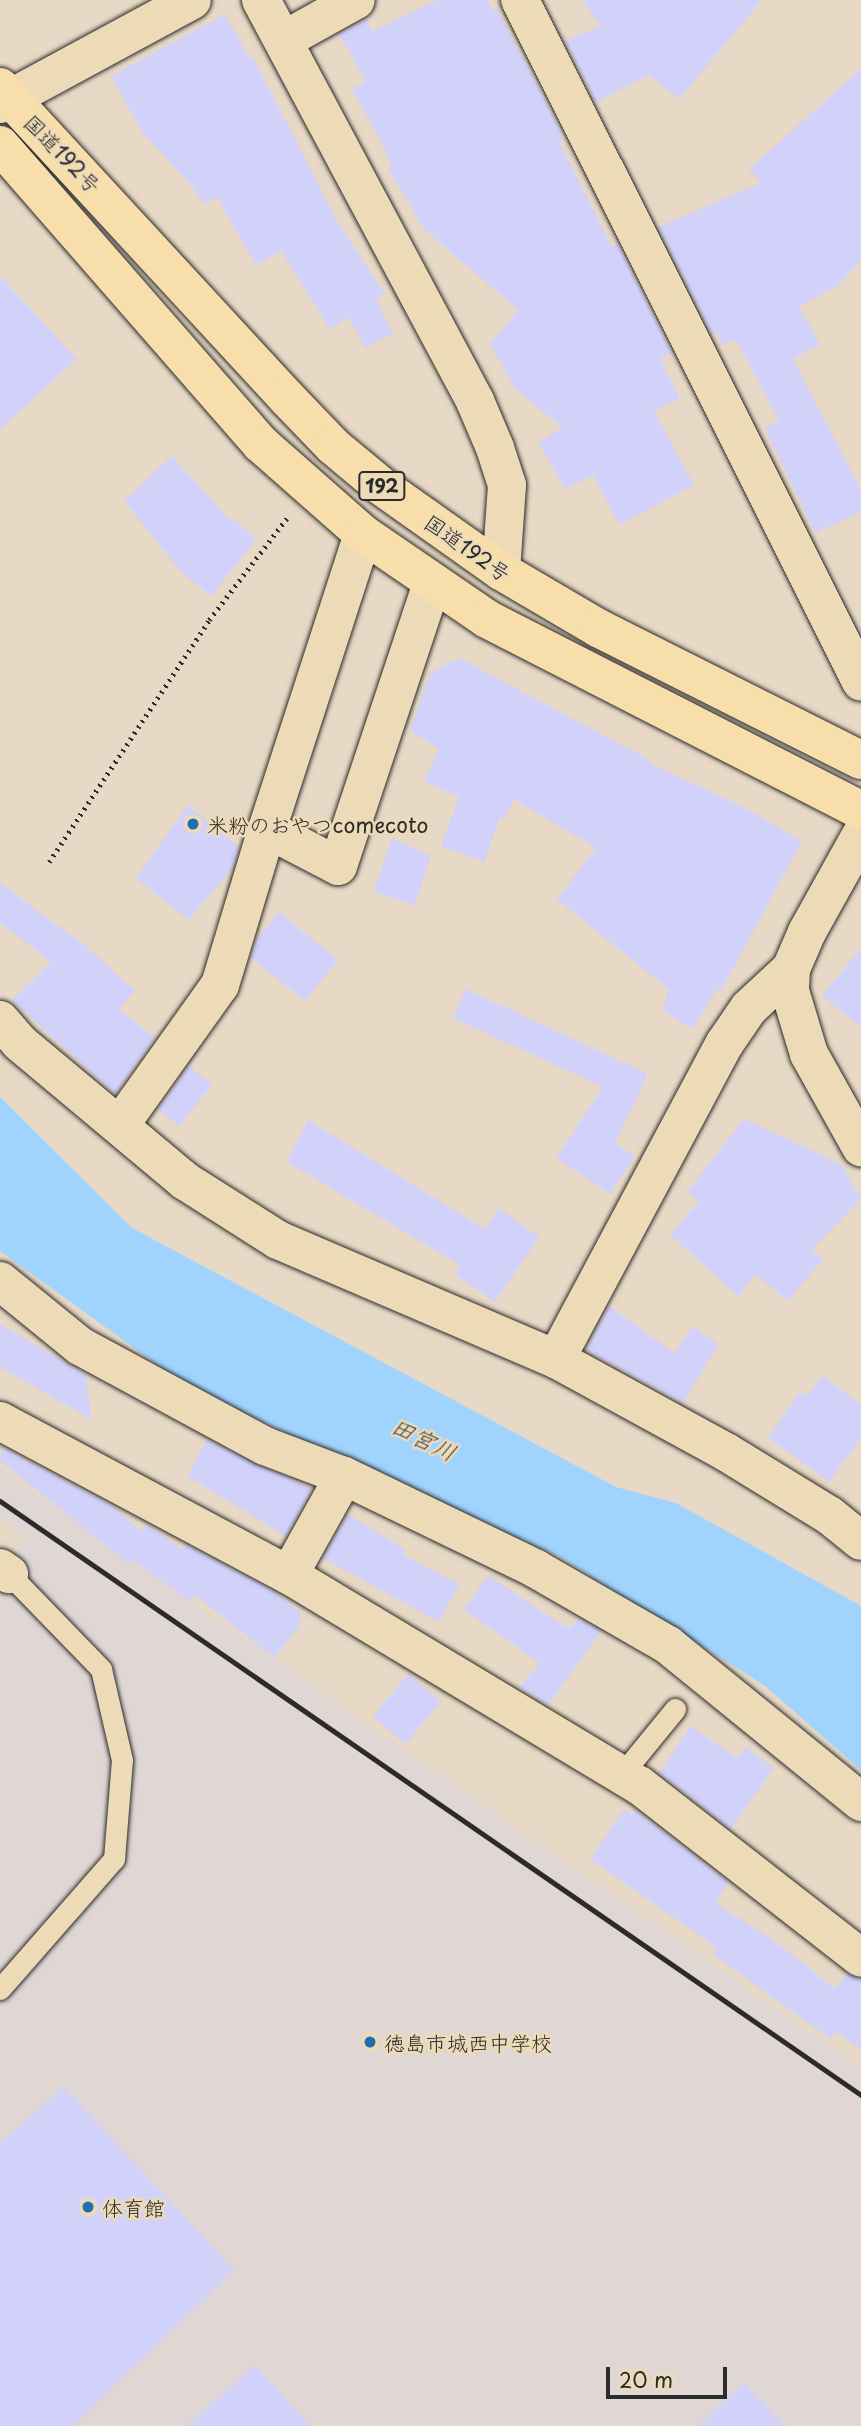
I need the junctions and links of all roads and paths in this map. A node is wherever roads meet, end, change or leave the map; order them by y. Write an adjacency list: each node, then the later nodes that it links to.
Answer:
1 (191, 0): 6 (street)
2 (261, 0): 5 (street)
3 (356, 0): 5 (street)
4 (520, 0): 12 (street)
5 (284, 40): 10 (street)
6 (3, 96): 10 (highway, 国道192号 / 192)
7 (0, 145): 8 (highway, 国道192号 / 192)
8 (309, 489): 9 (highway, 国道192号 / 192); 17 (path)
9 (363, 534): 11 (highway, 国道192号 / 192); 15 (street)
10 (501, 572): 13 (highway, 国道192号 / 192)
11 (432, 583): 14 (highway, 国道192号 / 192); 15 (street)
12 (861, 682)
13 (861, 760)
14 (861, 810)
15 (267, 829): 20 (street)
16 (861, 835): 18 (street)
17 (50, 862)
18 (791, 969): 21 (street); 23 (street)
19 (0, 1020): 20 (street)
20 (120, 1125): 23 (street)
21 (861, 1147)
22 (0, 1281): 25 (street)
23 (556, 1359): 26 (street)
24 (0, 1421): 28 (street)
25 (344, 1476): 28 (street); 31 (street)
26 (861, 1541)
27 (4, 1571): 33 (lane)
28 (289, 1576): 30 (street)
29 (675, 1709): 30 (lane)
30 (622, 1774): 32 (street)
31 (861, 1802)
32 (861, 1958)
33 (0, 1989)

